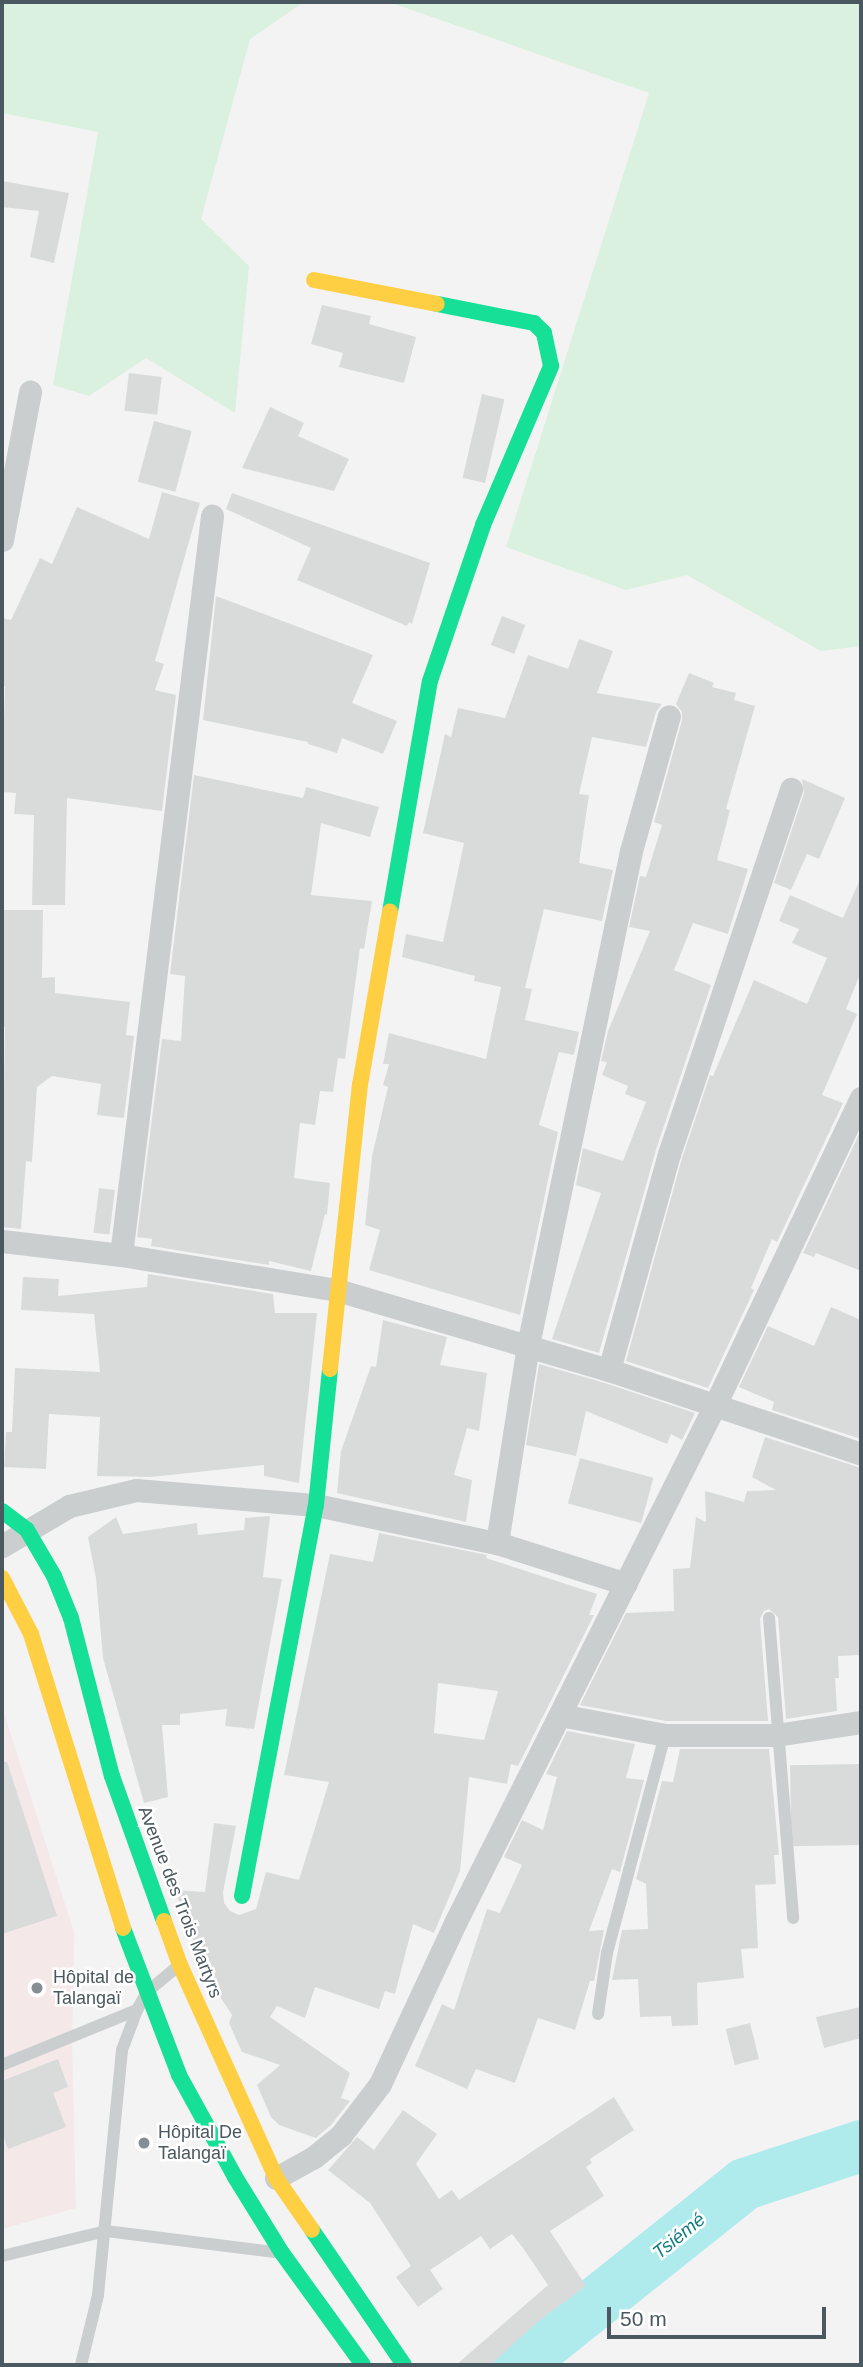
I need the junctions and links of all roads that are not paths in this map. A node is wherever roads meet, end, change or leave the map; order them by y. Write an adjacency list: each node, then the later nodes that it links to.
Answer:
1 (314, 280): 10 (main road)
2 (30, 392): 4 (street)
3 (212, 516): 9 (street)
4 (2, 540)
5 (669, 716): 11 (street)
6 (791, 789): 12 (street)
7 (861, 1098): 13 (street)
8 (2, 1241): 9 (street)
9 (121, 1255): 10 (street)
10 (337, 1290): 11 (street); 15 (main road)
11 (528, 1345): 12 (street); 18 (street)
12 (609, 1370): 13 (street)
13 (715, 1405): 14 (street); 21 (street)
14 (861, 1454)
15 (316, 1505): 17 (street); 18 (street); 27 (main road)
16 (2, 1511): 17 (main road, Avenue des Trois Martyrs)
17 (27, 1530): 19 (street); 29 (main road, Avenue des Trois Martyrs)
18 (496, 1543): 21 (street)
19 (2, 1546)
20 (2, 1578): 30 (main road)
21 (626, 1584): 23 (street)
22 (769, 1618): 26 (lane)
23 (560, 1715): 25 (street); 34 (street)
24 (861, 1722): 26 (street)
25 (665, 1735): 26 (street); 32 (lane)
26 (776, 1735): 28 (lane)
27 (242, 1896)
28 (793, 1918)
29 (180, 1965): 30 (lane); 34 (main road, Avenue des Trois Martyrs)
30 (147, 1992): 31 (lane); 36 (main road)
31 (137, 2010): 33 (lane); 35 (lane)
32 (598, 2014)
33 (2, 2065)
34 (276, 2178): 40 (main road, Avenue des Trois Martyrs)
35 (106, 2231): 36 (lane); 37 (lane); 38 (lane)
36 (282, 2253): 39 (main road)
37 (2, 2256)
38 (81, 2365)
39 (363, 2365)
40 (404, 2365)

